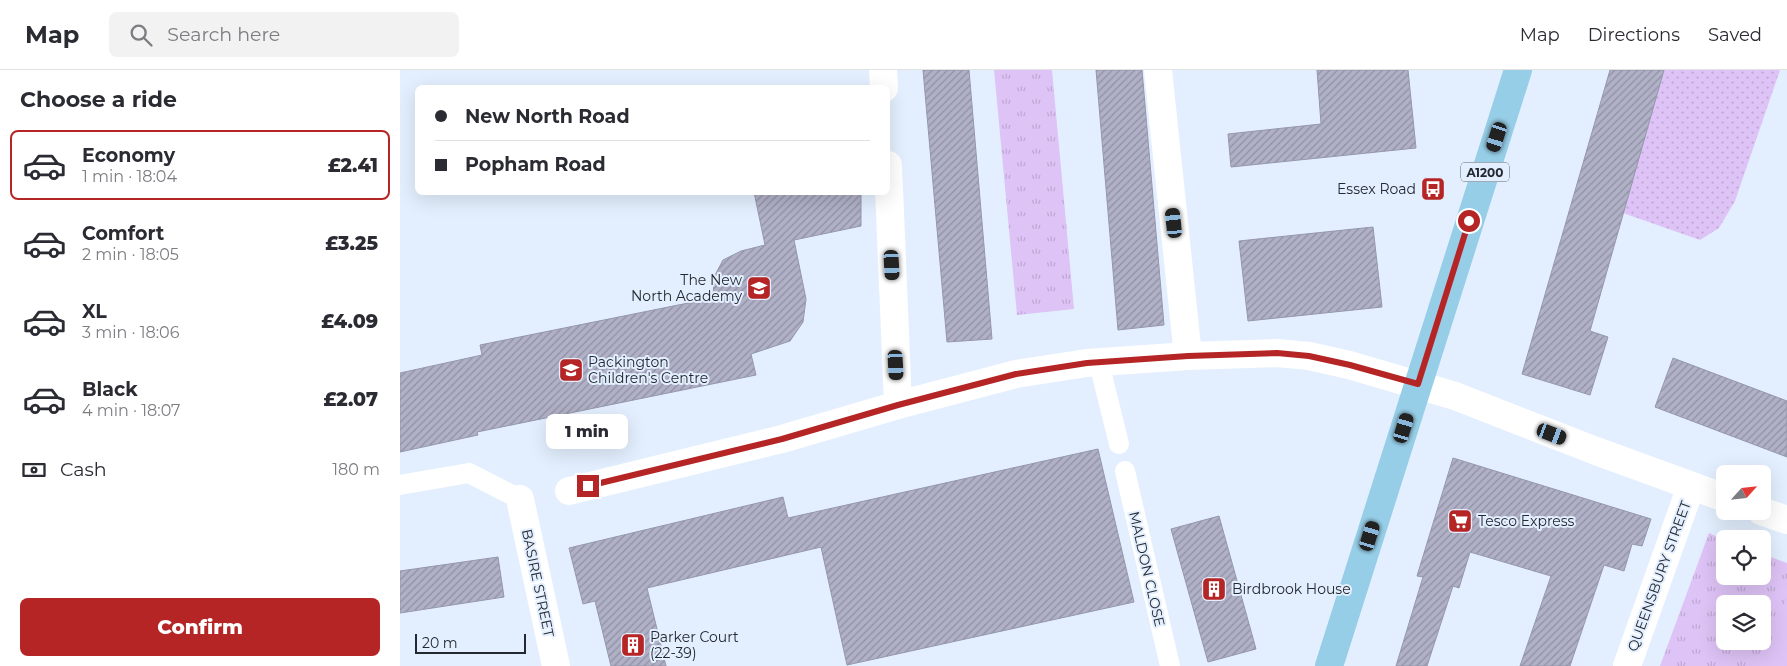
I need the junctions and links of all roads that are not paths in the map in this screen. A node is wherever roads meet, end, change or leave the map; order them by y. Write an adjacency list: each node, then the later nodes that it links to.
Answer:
1 (883, 70): 4 (street)
2 (1158, 70): 6 (street)
3 (1518, 70): 8 (main road, A1200)
4 (884, 85)
5 (889, 195): 9 (street)
6 (1188, 356): 7 (street); 8 (street)
7 (1100, 363): 9 (street); 10 (lane)
8 (1418, 384): 13 (street); 21 (main road, A1200)
9 (898, 405): 14 (street)
10 (1119, 444)
11 (1125, 471): 20 (lane, MALDON CLOSE)
12 (400, 485): 16 (lane)
13 (1691, 486): 15 (street); 22 (street, QUEENSBURY STREET)
14 (569, 491)
15 (1716, 495)
16 (520, 499): 19 (street, BASIRE STREET)
17 (1771, 514): 18 (street)
18 (1787, 520)
19 (556, 666)
20 (1170, 666)
21 (1329, 666)
22 (1627, 666)

